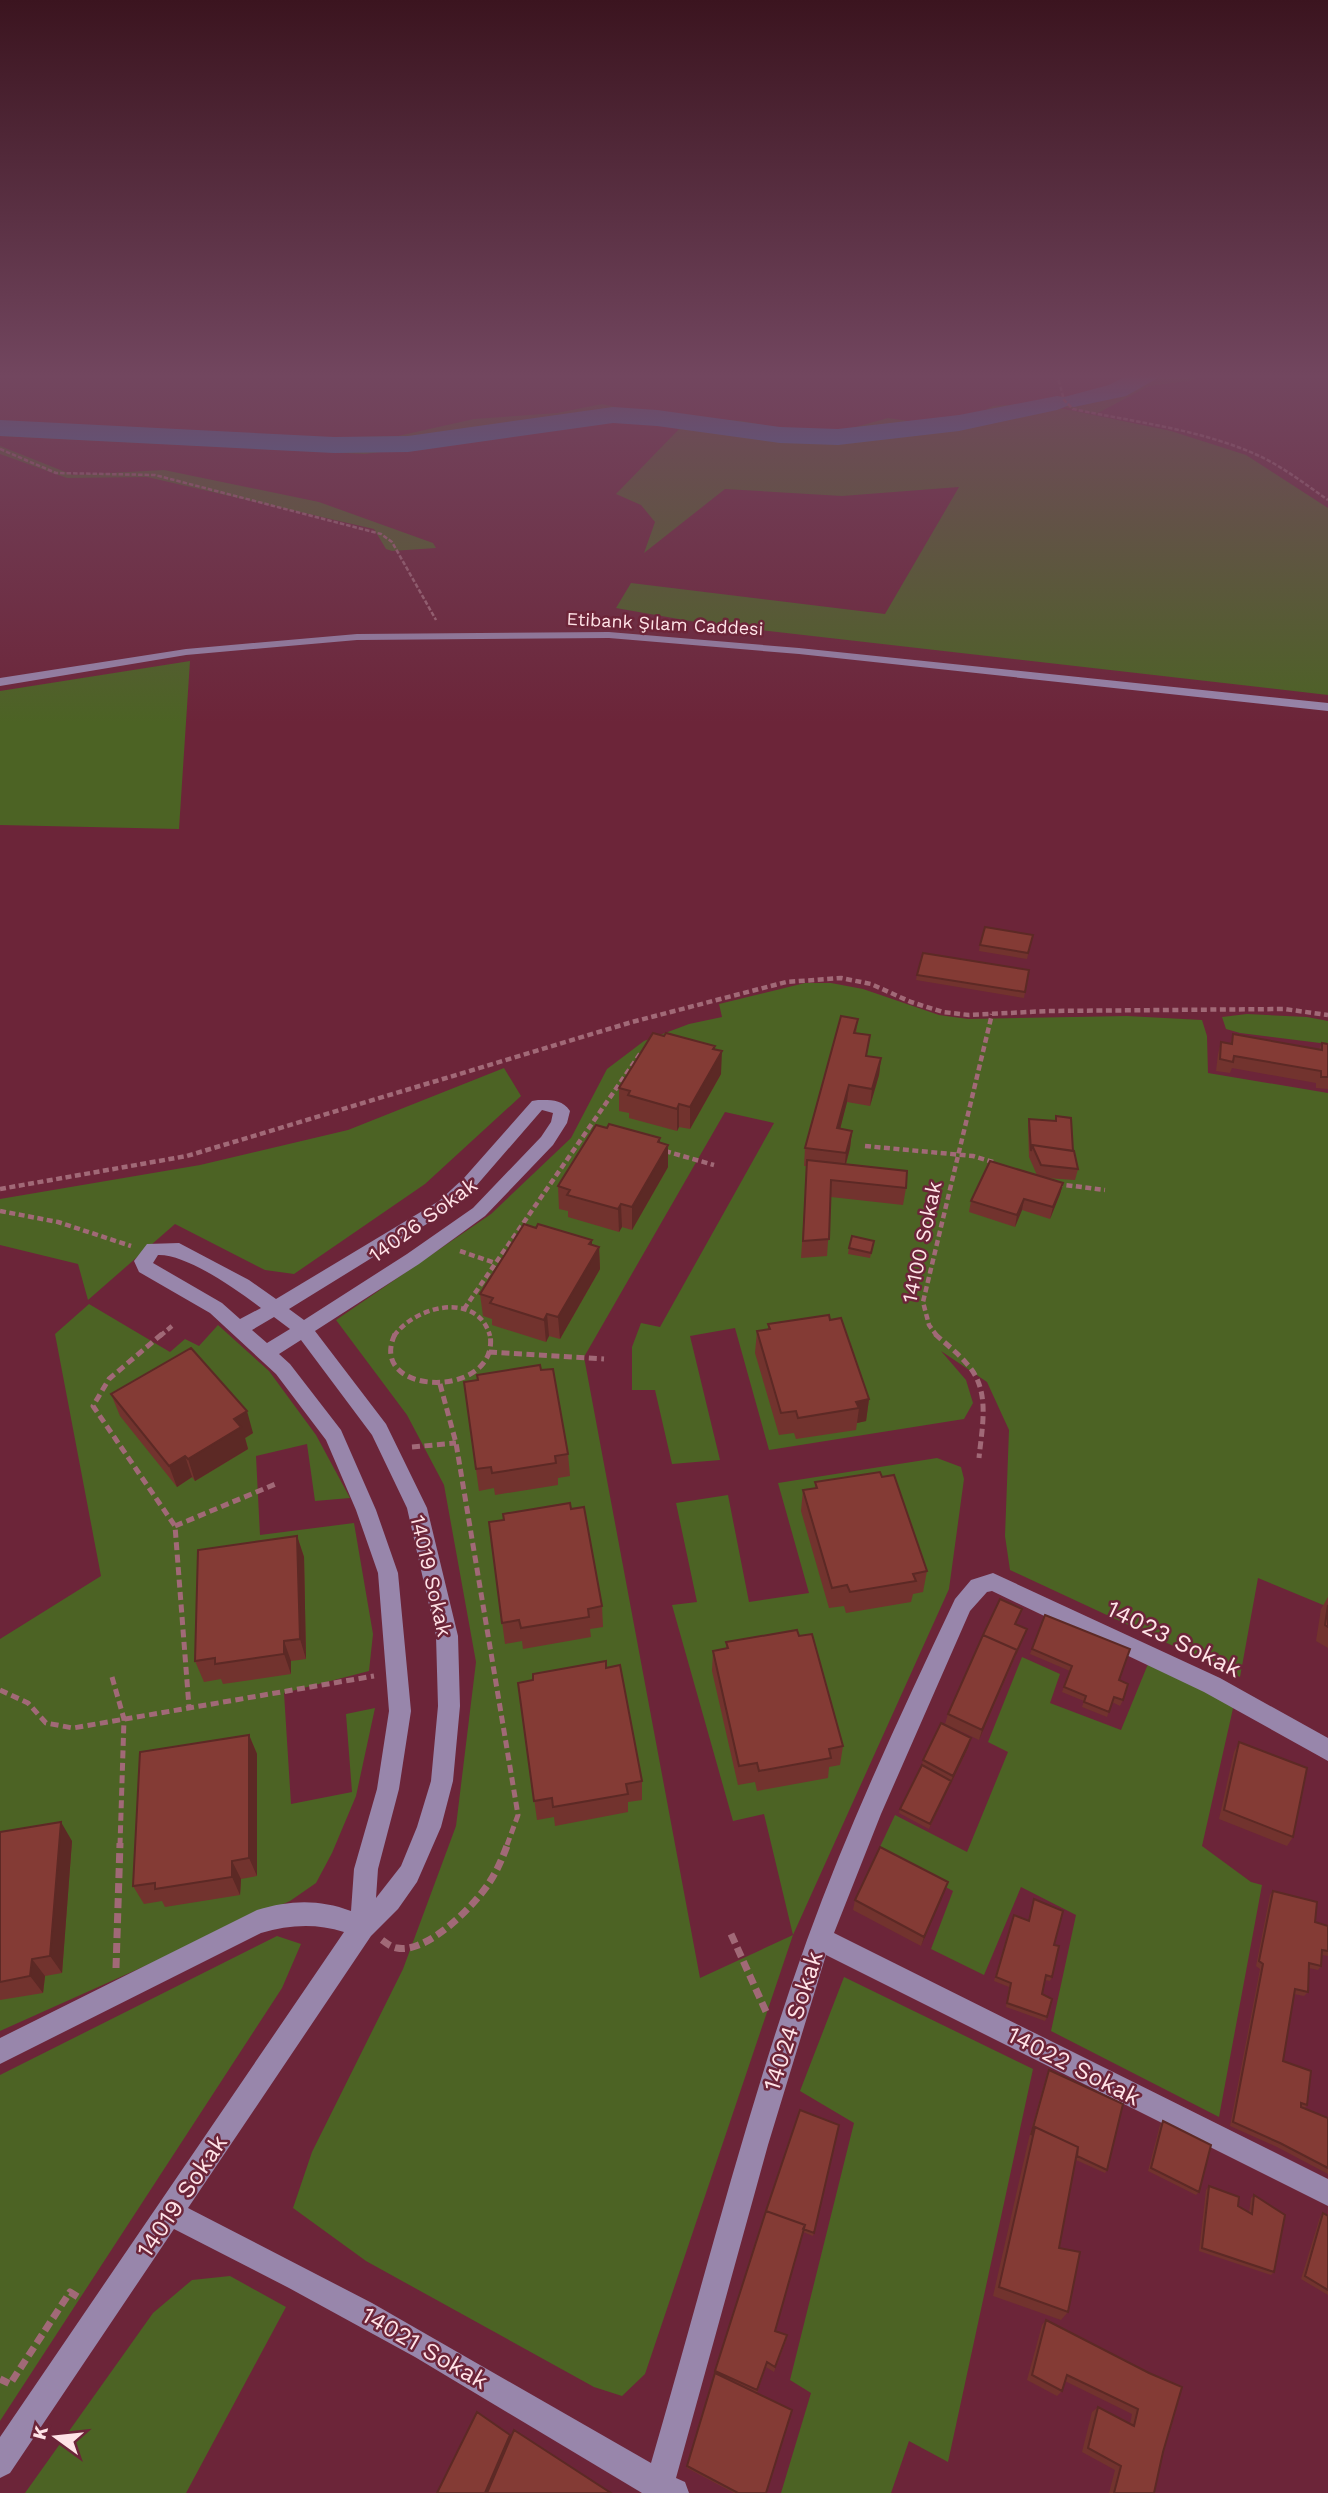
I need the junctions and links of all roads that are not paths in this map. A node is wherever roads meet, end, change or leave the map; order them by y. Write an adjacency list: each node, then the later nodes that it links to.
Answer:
1 (0, 682): 2 (street, Etibank Şılam Caddesi)
2 (1328, 707)
3 (275, 1308): 4 (street, 14026 Sokak); 4 (street, 14019 Sokak); 5 (street, 14019 Sokak); 5 (street, 14026 Sokak)
4 (240, 1328): 6 (street, 14019 Sokak)
5 (303, 1329): 6 (street, 14026 Sokak); 9 (street, 14019 Sokak)
6 (266, 1353): 9 (street, 14019 Sokak)
7 (993, 1582): 8 (street, 14023 Sokak); 10 (street, 14024 Sokak)
8 (1328, 1750)
9 (362, 1927): 11 (street); 13 (street, 14019 Sokak)
10 (820, 1939): 12 (street, 14022 Sokak); 15 (street, 14024 Sokak)
11 (0, 2052)
12 (1328, 2193)
13 (170, 2213): 14 (street, 14019 Sokak); 15 (street, 14021 Sokak)
14 (0, 2463)
15 (663, 2490)

